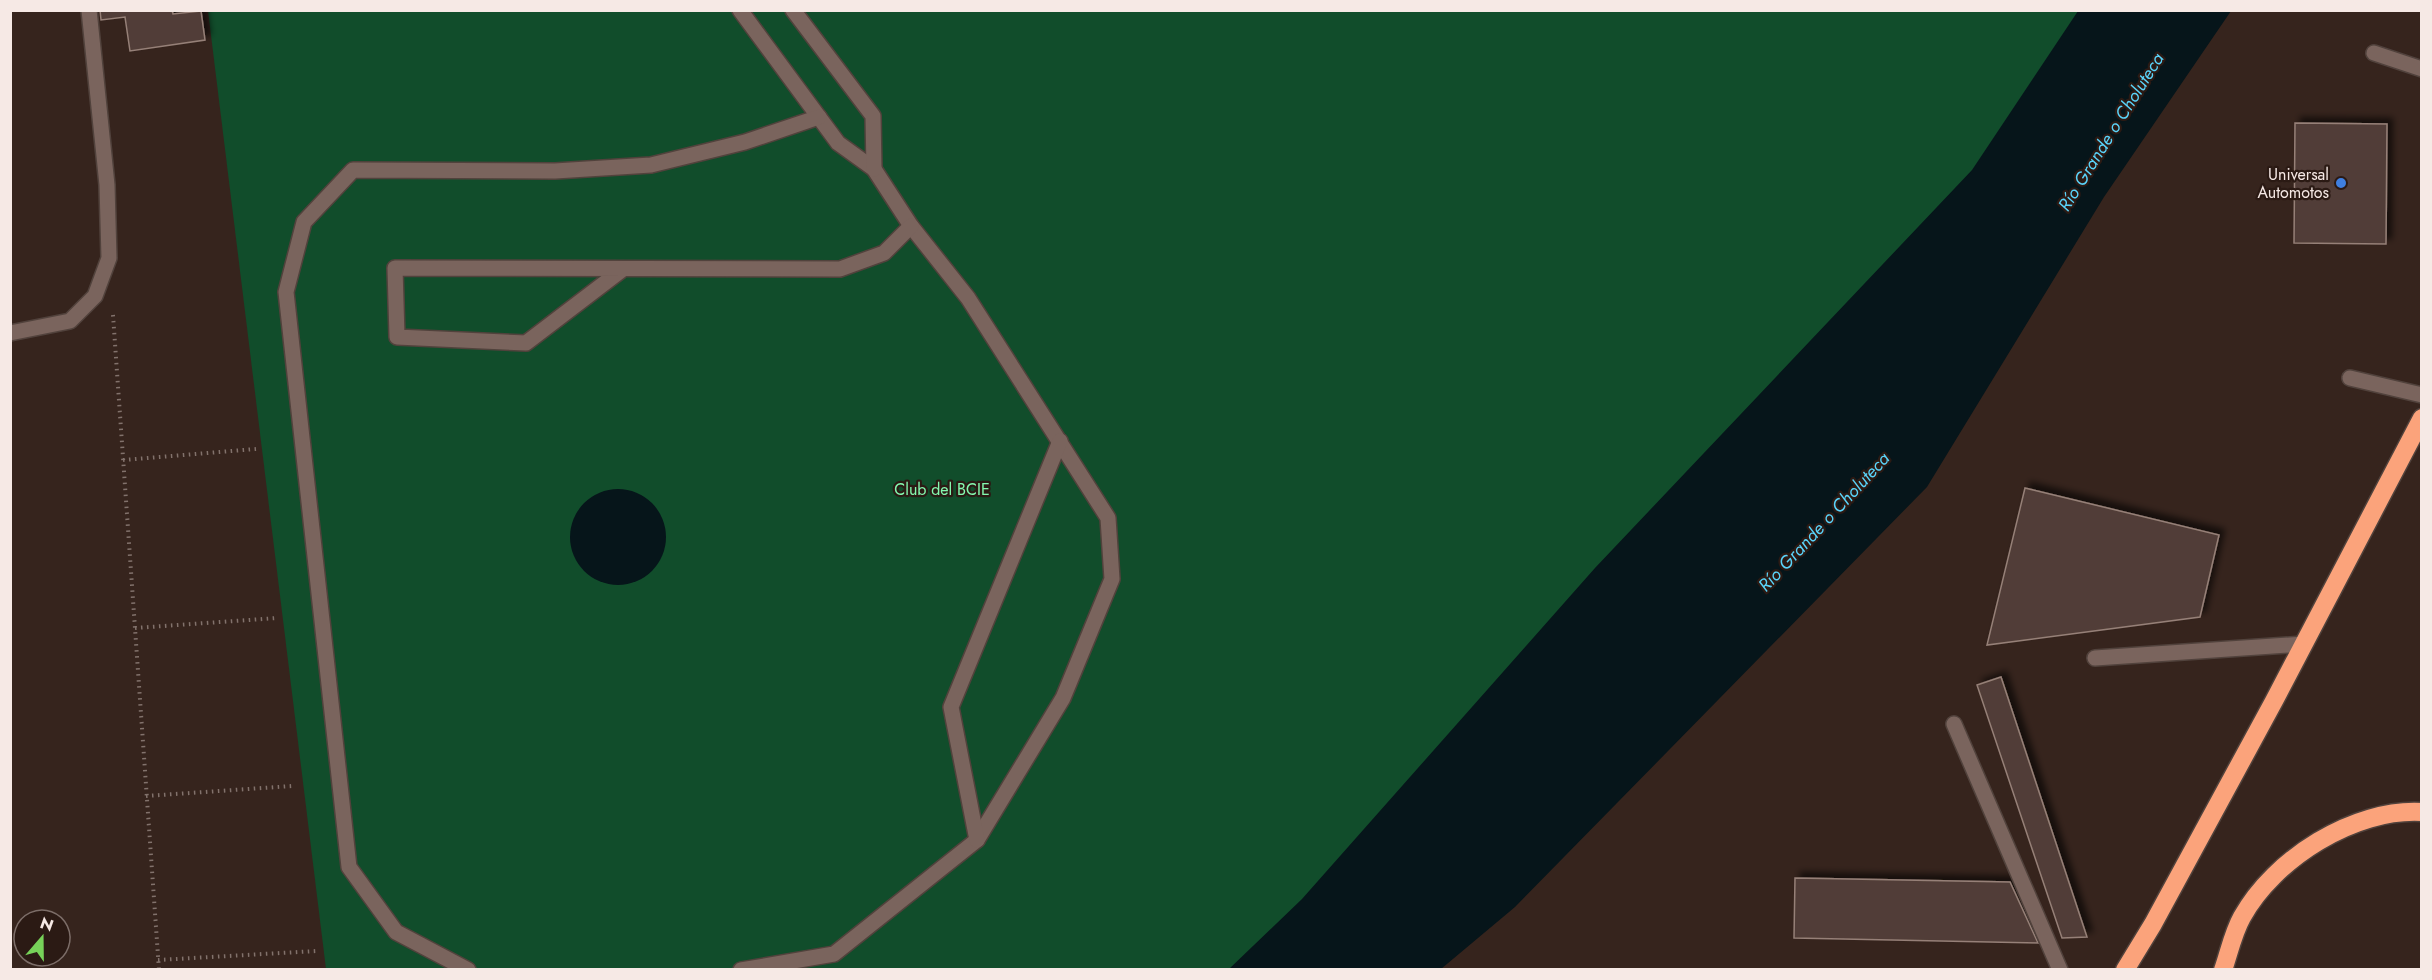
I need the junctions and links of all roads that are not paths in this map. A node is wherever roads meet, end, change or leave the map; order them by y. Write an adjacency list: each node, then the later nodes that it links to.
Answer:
1 (89, 10): 10 (street)
2 (740, 10): 6 (street)
3 (793, 10): 7 (street)
4 (2374, 53): 5 (street)
5 (2421, 69)
6 (819, 117): 7 (street); 20 (street)
7 (874, 169): 8 (street)
8 (911, 226): 9 (street); 14 (street)
9 (623, 269): 9 (street)
10 (10, 333)
11 (2350, 378): 12 (street)
12 (2421, 395)
13 (2421, 418): 15 (highway)
14 (1060, 441): 19 (street); 19 (street)
15 (2304, 644): 16 (street); 23 (highway)
16 (2096, 658)
17 (1954, 724): 22 (street)
18 (2421, 812): 24 (highway)
19 (977, 840): 21 (street)
20 (468, 969)
21 (741, 969)
22 (2060, 969)
23 (2125, 969)
24 (2223, 969)

